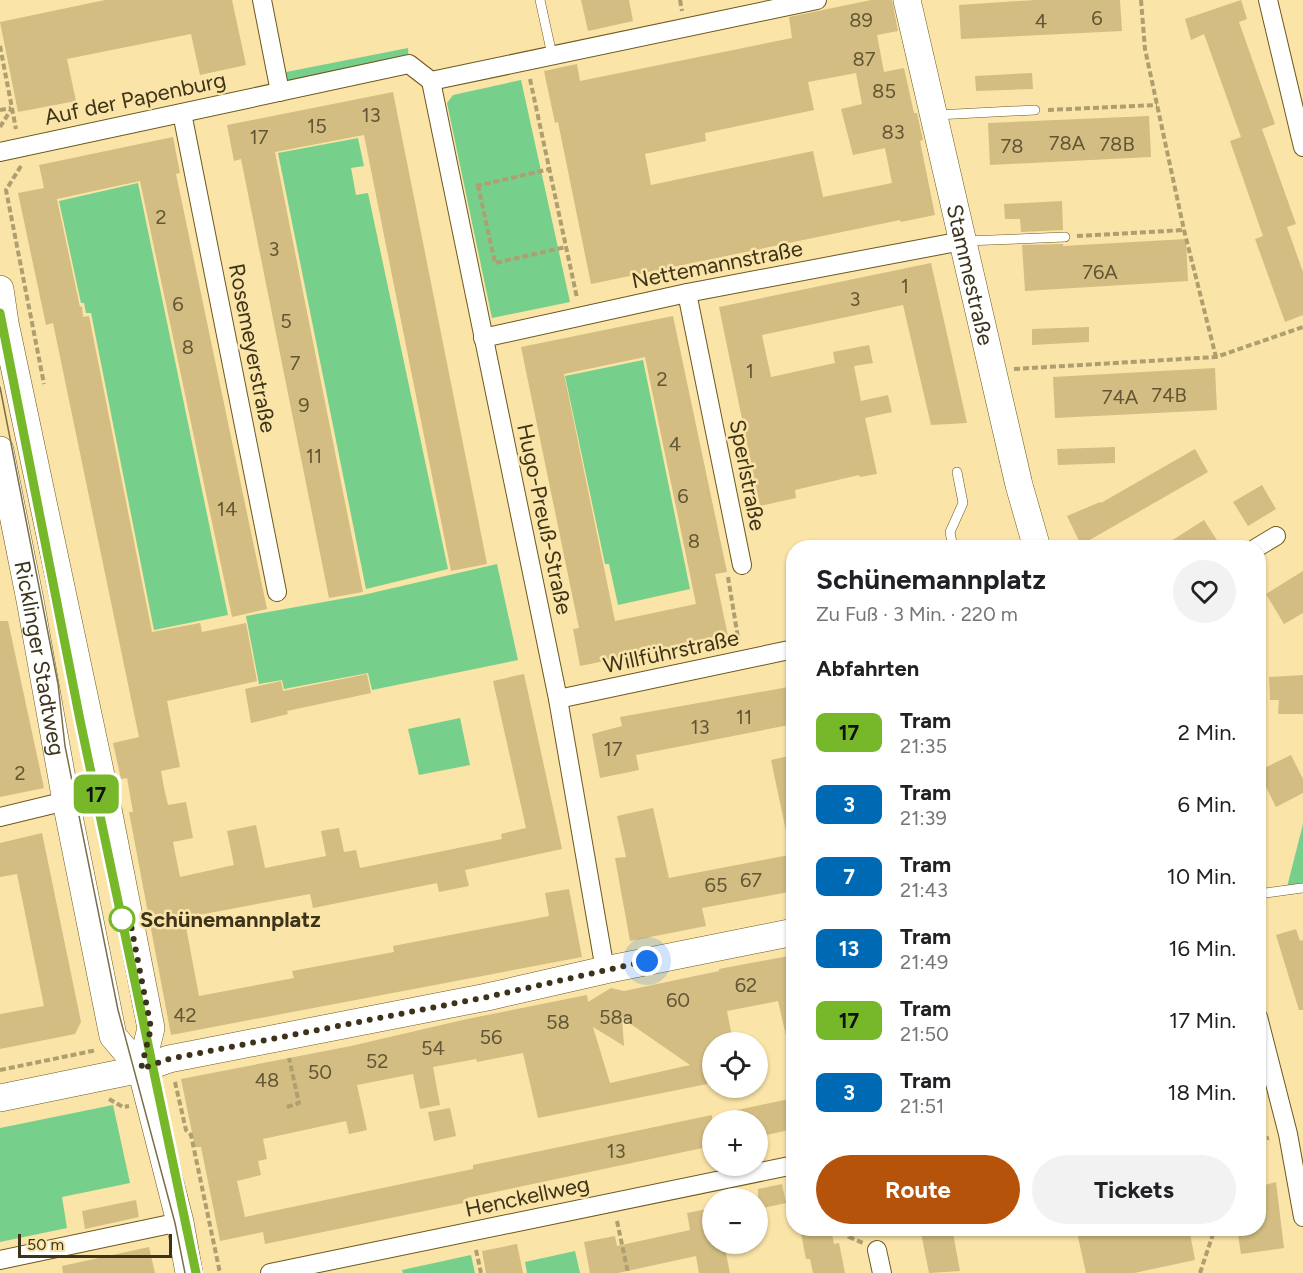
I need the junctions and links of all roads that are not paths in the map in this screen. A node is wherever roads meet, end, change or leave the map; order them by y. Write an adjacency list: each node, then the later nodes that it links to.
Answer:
1 (262, 0): 8 (street)
2 (540, 0): 6 (lane)
3 (817, 0): 6 (street)
4 (907, 0): 11 (street, Stammestraße)
5 (1268, 0): 12 (street)
6 (552, 55): 7 (street)
7 (430, 81): 8 (street, Auf der Papenburg); 18 (street, Hugo-Preuß-Straße)
8 (280, 92): 10 (street, Auf der Papenburg)
9 (1035, 110): 11 (lane)
10 (182, 113): 13 (street, Auf der Papenburg); 26 (street, Rosemeyerstraße)
11 (934, 115): 15 (street, Stammestraße)
12 (1303, 147)
13 (0, 152)
14 (1065, 237): 15 (lane)
15 (962, 241): 17 (street, Nettemannstraße); 23 (street, Stammestraße)
16 (0, 289): 36 (street, Ricklinger Stadtweg)
17 (687, 293): 18 (street, Nettemannstraße); 25 (street, Sperlstraße)
18 (483, 338): 28 (street, Hugo-Preuß-Straße)
19 (0, 450): 29 (street, Ricklinger Stadtweg)
20 (957, 472): 22 (lane)
21 (1276, 536): 24 (street)
22 (952, 540)
23 (1035, 540)
24 (1266, 542)
25 (742, 565)
26 (278, 592)
27 (786, 651): 28 (street, Willführstraße)
28 (558, 699): 34 (street, Hugo-Preuß-Straße)
29 (66, 801): 30 (street); 36 (street, Ricklinger Stadtweg)
30 (0, 817)
31 (1302, 888): 32 (lane)
32 (1266, 893)
33 (786, 934): 34 (street)
34 (605, 970): 36 (street)
35 (1266, 1048): 39 (street)
36 (141, 1069): 37 (street); 40 (street, Ricklinger Stadtweg)
37 (0, 1098)
38 (786, 1167): 44 (street, Henckellweg)
39 (1303, 1217)
40 (180, 1222): 42 (street); 43 (street, Ricklinger Stadtweg)
41 (877, 1250): 45 (street)
42 (0, 1260)
43 (189, 1273)
44 (270, 1273)
45 (882, 1273)

